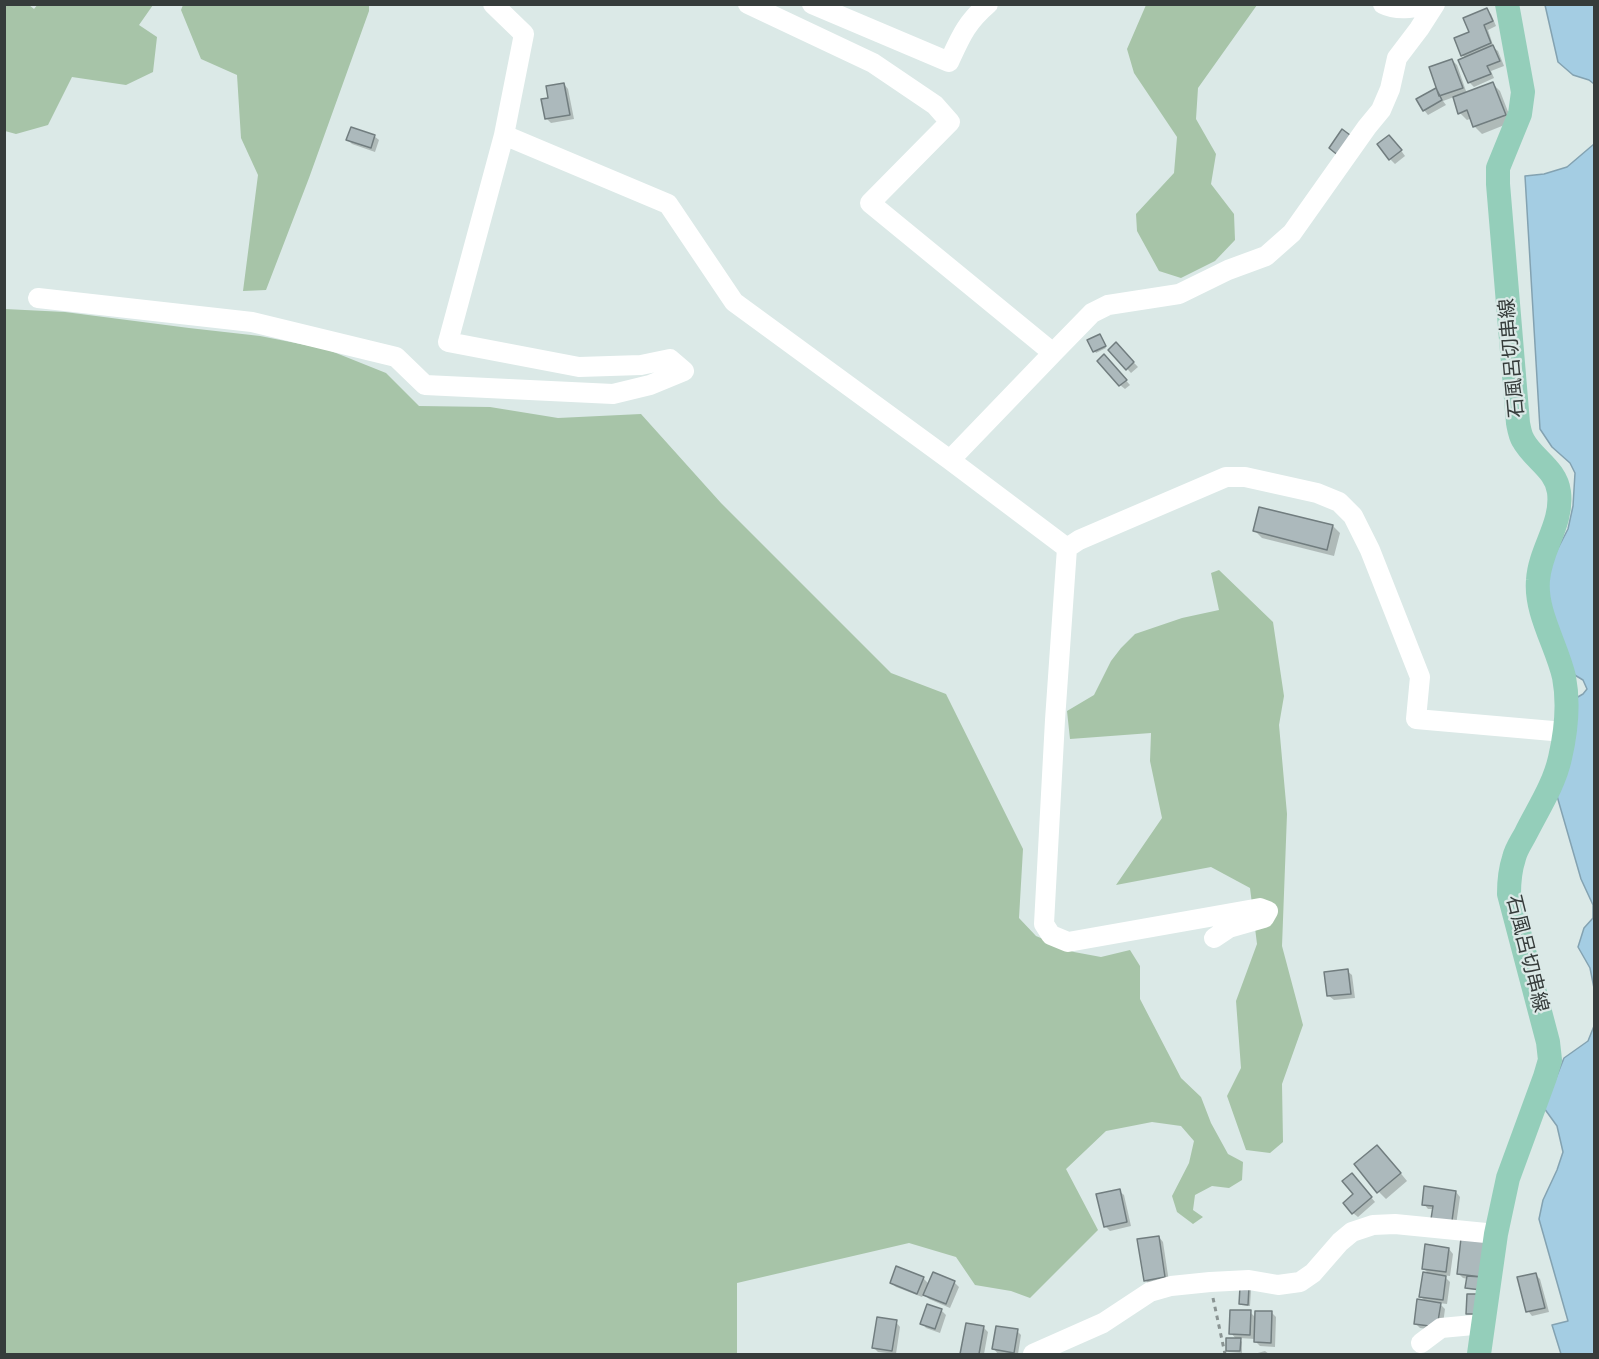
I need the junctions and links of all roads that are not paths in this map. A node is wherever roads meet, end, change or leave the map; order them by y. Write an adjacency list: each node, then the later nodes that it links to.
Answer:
1 (748, 4): 10 (street)
2 (812, 4): 3 (street)
3 (988, 4)
4 (1383, 4): 5 (street)
5 (1434, 4): 10 (street)
6 (1507, 4): 13 (main road, 石風呂切串線)
7 (494, 5): 8 (street)
8 (504, 135): 9 (street); 11 (street)
9 (38, 298)
10 (1053, 353): 11 (street)
11 (950, 460): 12 (street)
12 (1067, 548): 13 (street); 14 (street)
13 (1564, 732): 15 (main road, 石風呂切串線)
14 (1215, 938)
15 (1496, 1234): 16 (main road, 石風呂切串線); 18 (street)
16 (1484, 1324): 17 (street); 19 (main road, 石風呂切串線)
17 (1421, 1343)
18 (1033, 1354)
19 (1479, 1354)

